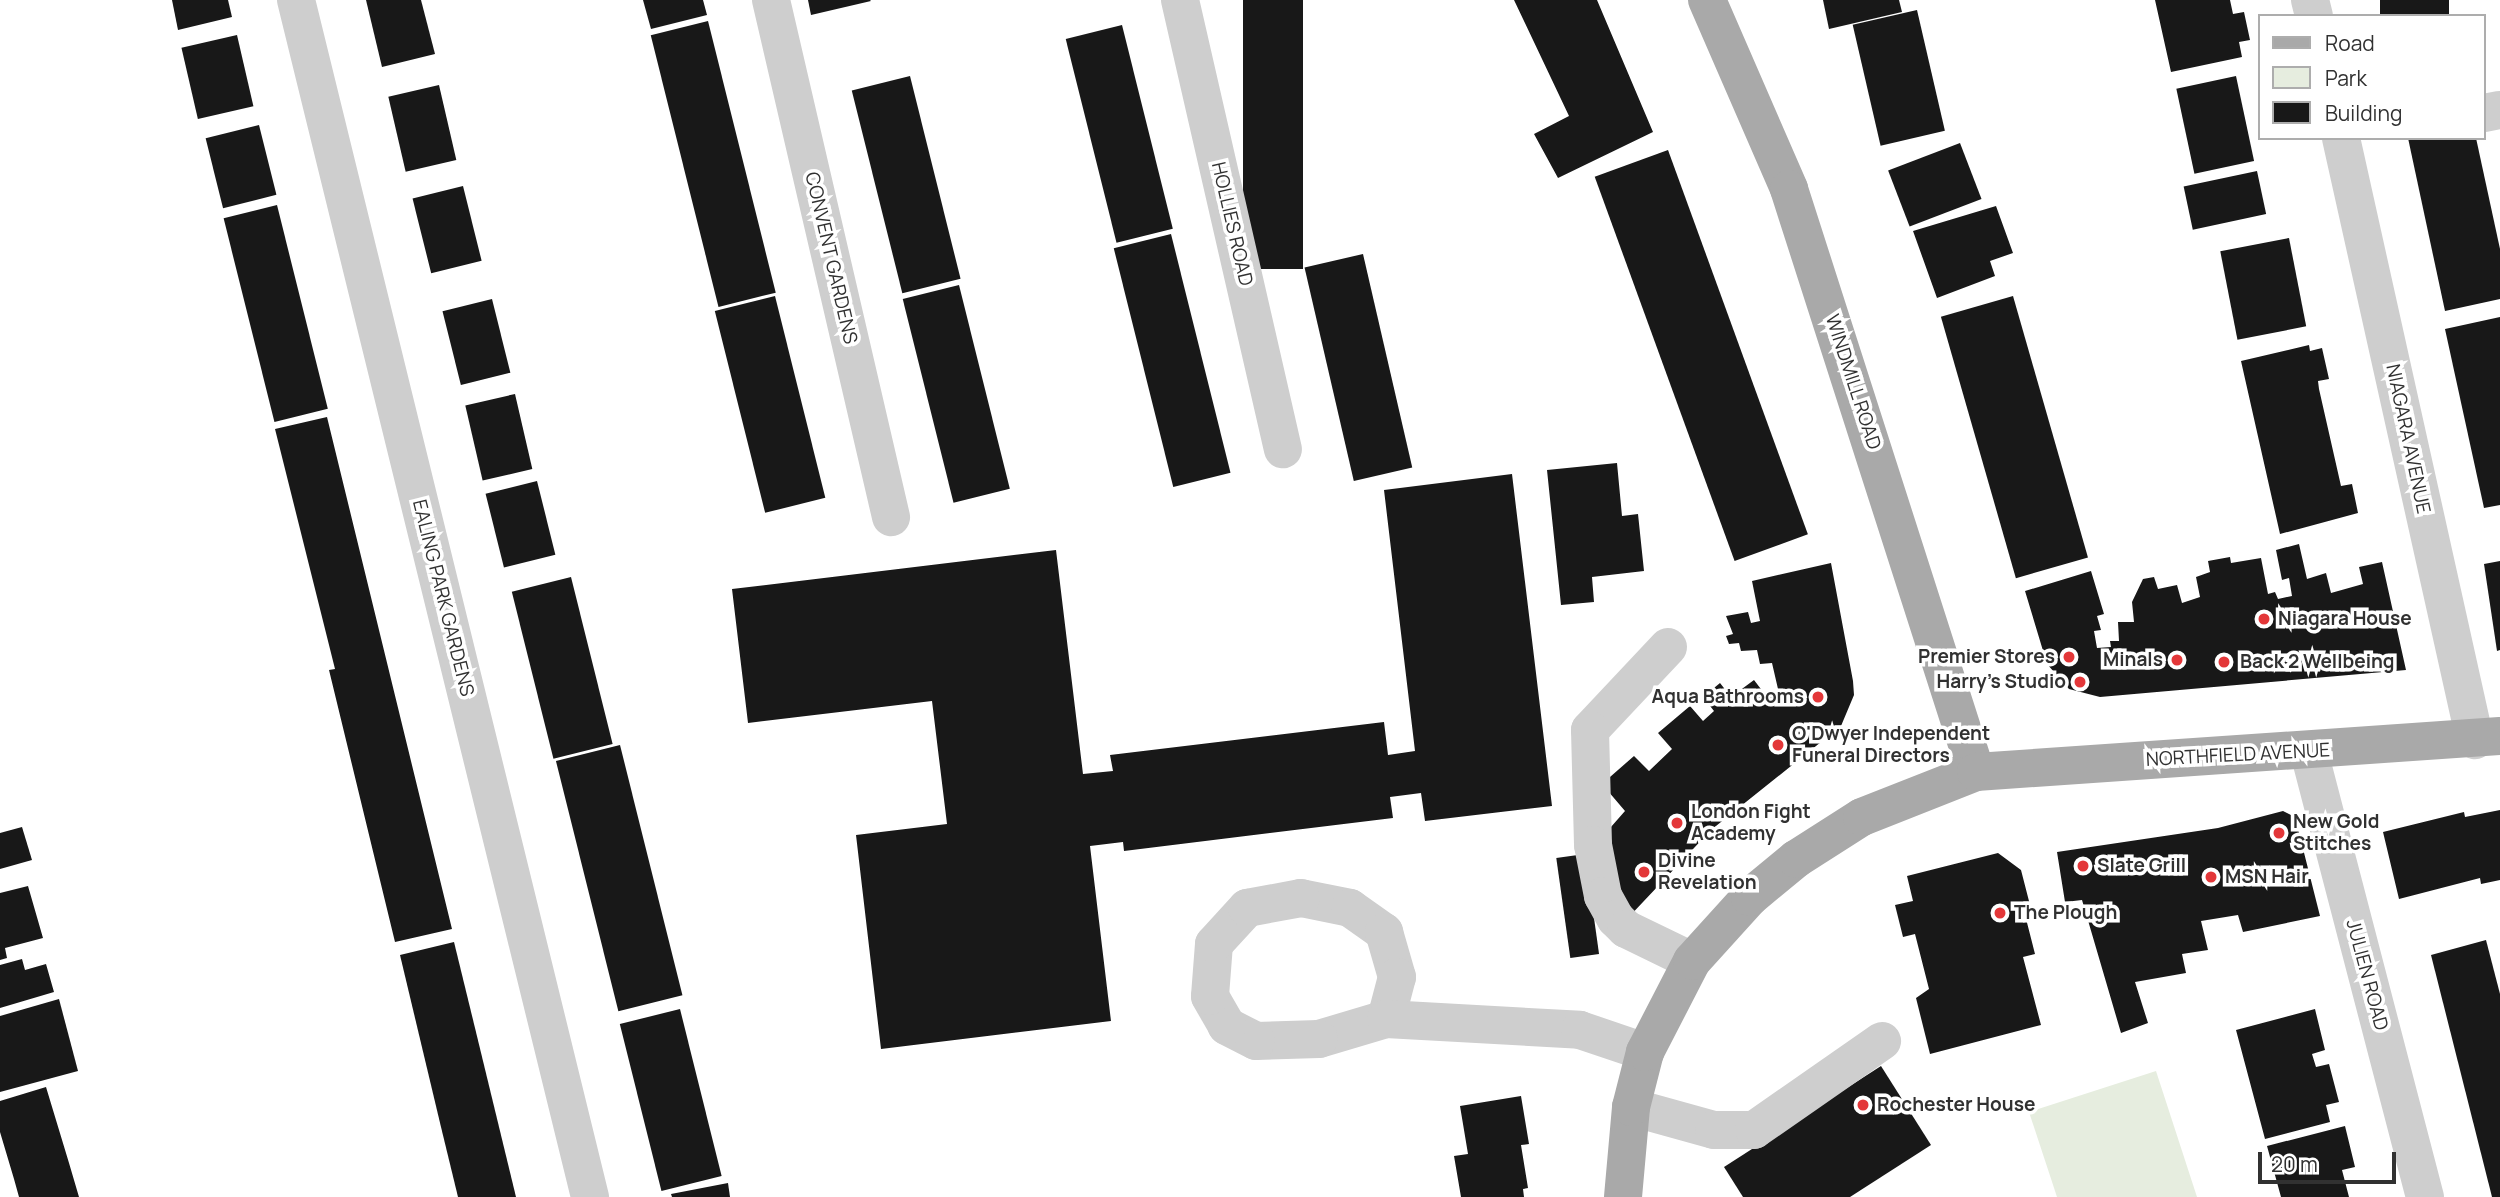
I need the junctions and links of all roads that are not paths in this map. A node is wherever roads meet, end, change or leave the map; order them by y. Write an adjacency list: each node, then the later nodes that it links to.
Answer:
1 (296, 0): 17 (street, EALING PARK GARDENS)
2 (771, 0): 7 (street, CONVENT GARDENS)
3 (1180, 0): 6 (street, HOLLIES ROAD)
4 (1707, 0): 11 (main road, WINDMILL ROAD)
5 (2341, 140): 9 (street, NIAGARA AVENUE)
6 (1283, 449)
7 (891, 517)
8 (1668, 647): 12 (street)
9 (2488, 738): 10 (main road, NORTHFIELD AVENUE)
10 (2309, 752): 11 (main road, NORTHFIELD AVENUE); 19 (street, JULIEN ROAD)
11 (1976, 772): 12 (main road, NORTHFIELD AVENUE)
12 (1692, 961): 15 (main road, NORTHFIELD AVENUE)
13 (1386, 1019): 13 (street); 15 (street)
14 (1882, 1041): 16 (street)
15 (1645, 1052): 16 (main road, NORTHFIELD AVENUE)
16 (1631, 1107): 18 (main road, NORTHFIELD AVENUE)
17 (590, 1197)
18 (1623, 1197)
19 (2425, 1197)

